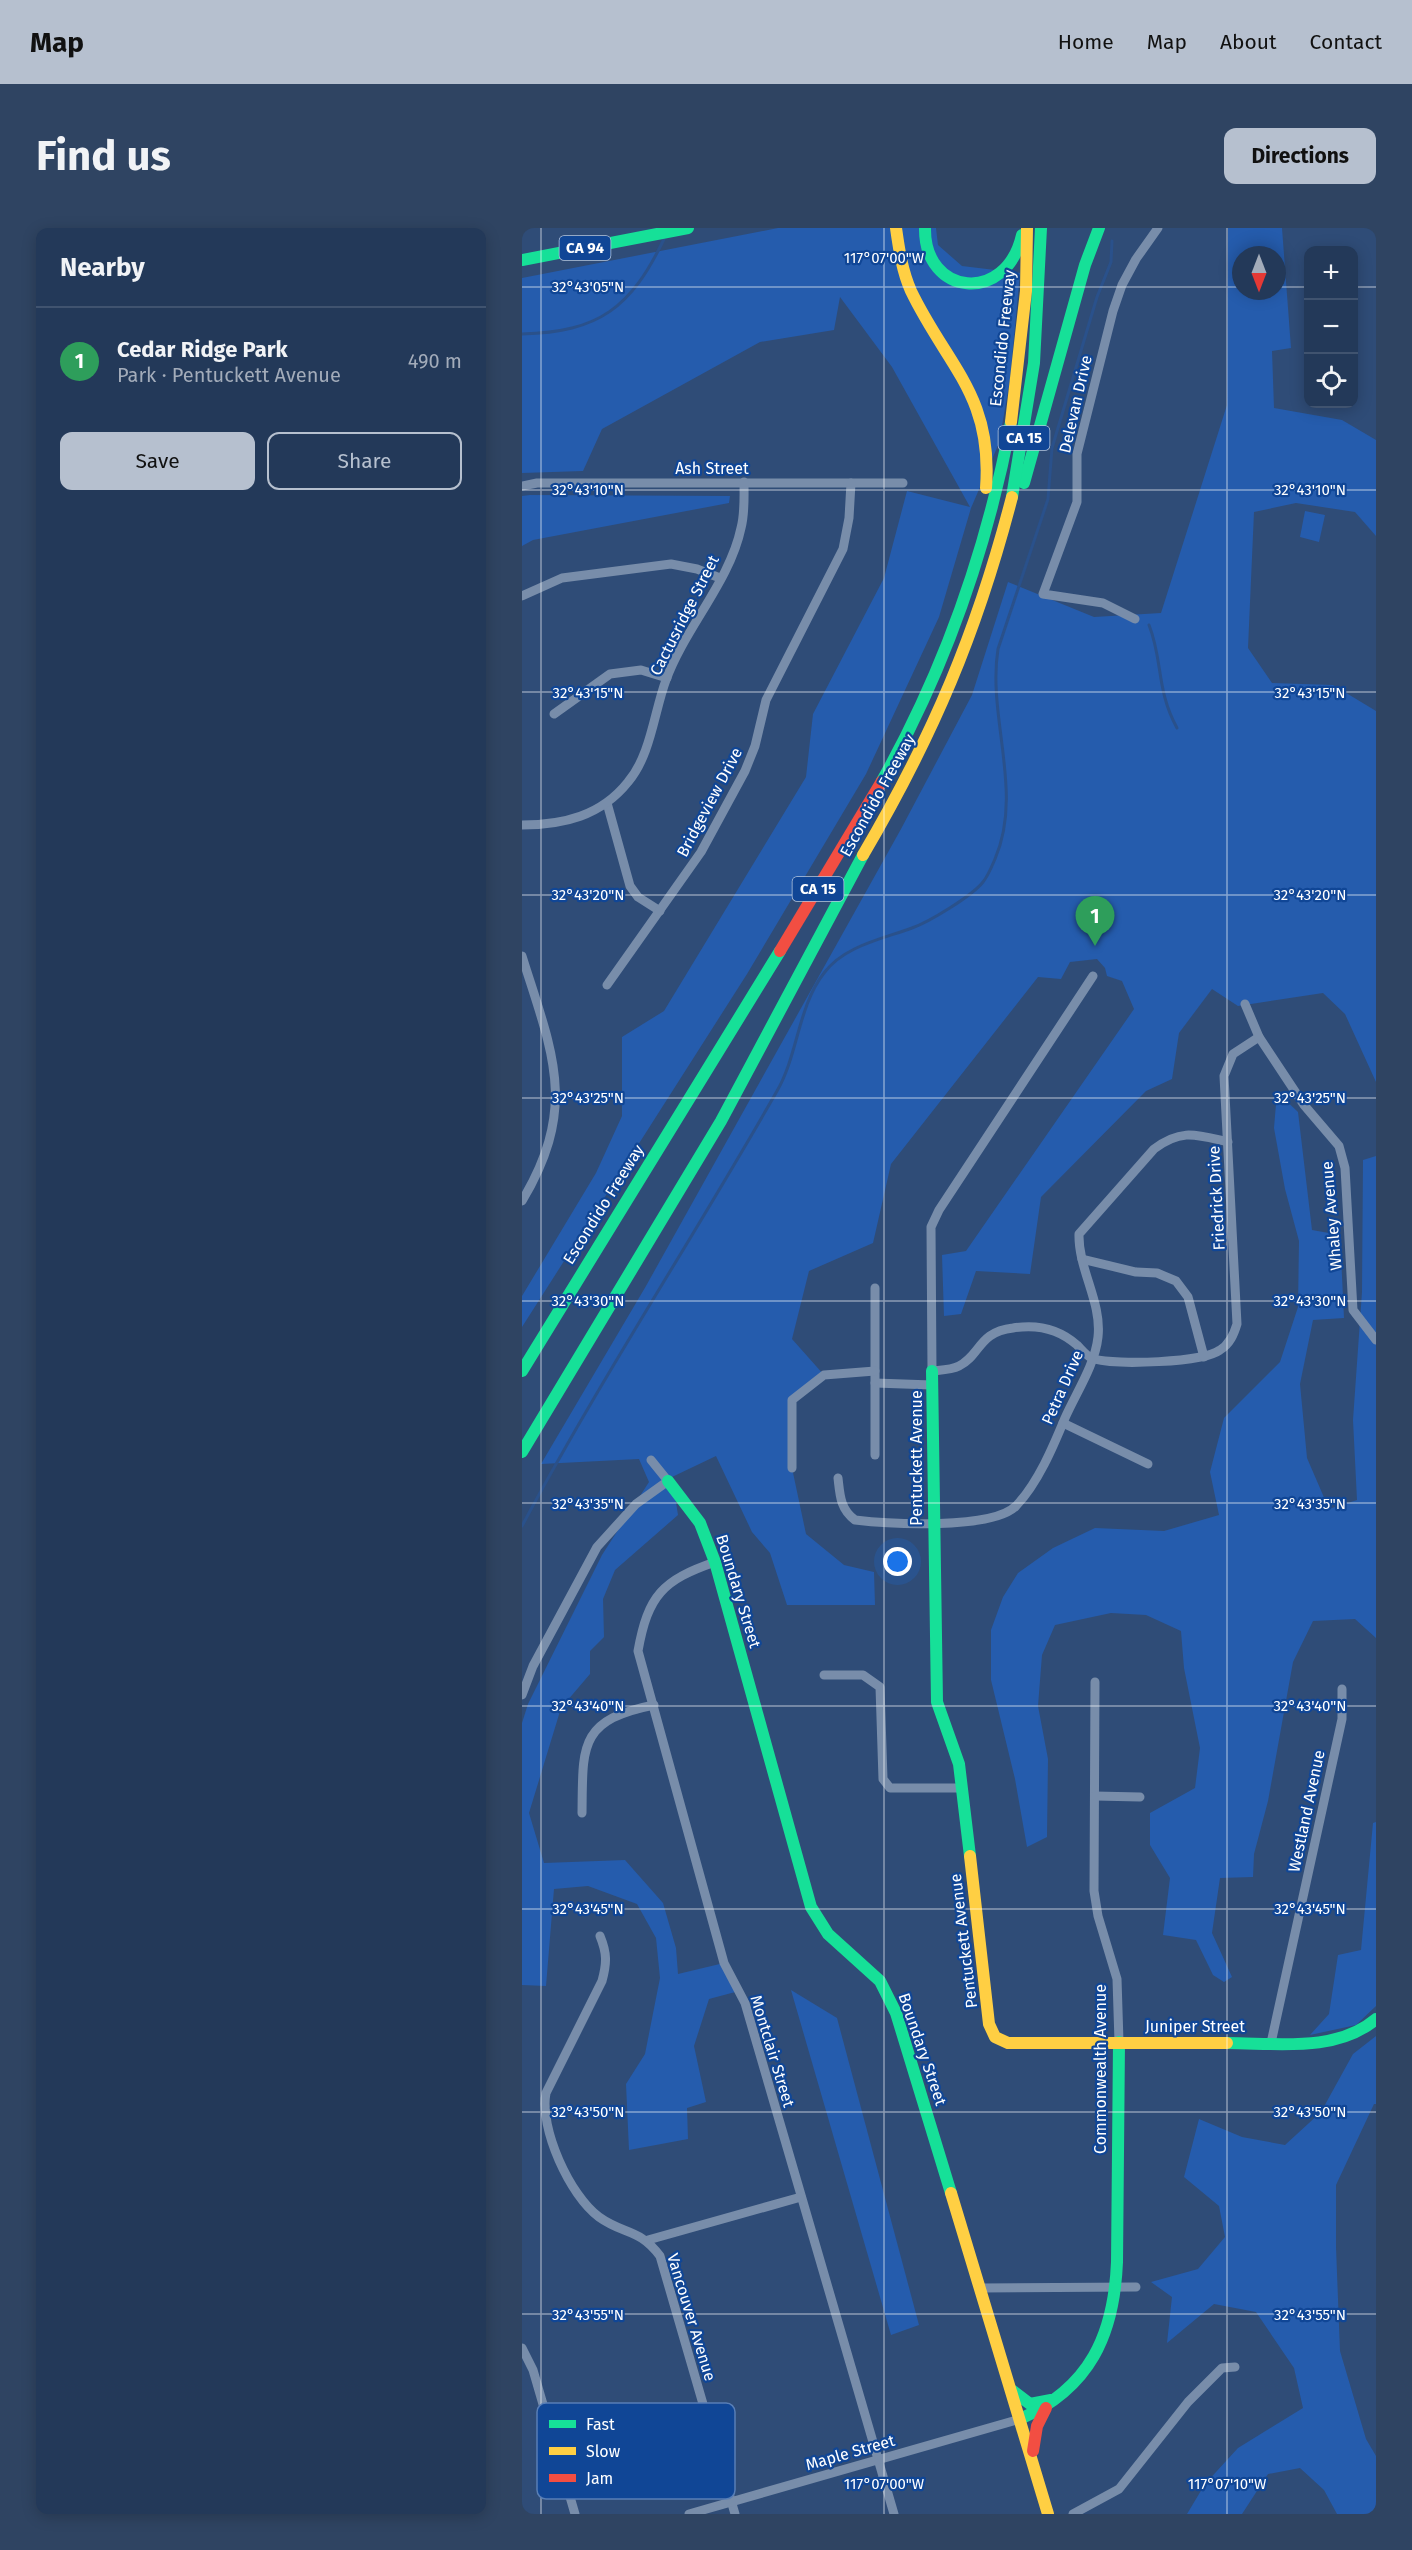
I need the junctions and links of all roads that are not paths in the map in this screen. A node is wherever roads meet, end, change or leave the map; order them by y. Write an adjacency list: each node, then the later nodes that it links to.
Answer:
1 (688, 228): 8 (main road, CA 94)
2 (896, 228): 17 (main road)
3 (925, 228): 4 (main road)
4 (1025, 228): 17 (main road, Escondido Freeway / CA 15)
5 (1041, 228): 18 (main road, Escondido Freeway / CA 15)
6 (1099, 228): 18 (main road)
7 (1158, 228): 19 (street, Delevan Drive)
8 (589, 247): 9 (main road, CA 94); 10 (main road)
9 (522, 260)
10 (522, 265)
11 (744, 482): 12 (street, Ash Street); 14 (street, Ash Street); 15 (street, Cactusridge Street)
12 (851, 483): 13 (street, Ash Street); 24 (street, Bridgeview Drive)
13 (903, 483)
14 (522, 486)
15 (720, 578): 16 (street); 20 (street, Cactusridge Street)
16 (522, 596)
17 (964, 597): 37 (main road, Escondido Freeway / CA 15)
18 (983, 600): 43 (main road, Escondido Freeway / CA 15)
19 (1135, 619)
20 (667, 678): 21 (street); 22 (street, Cactusridge Street)
21 (554, 714)
22 (606, 802): 23 (street, Cactusridge Street); 24 (street)
23 (522, 825)
24 (660, 911): 27 (street, Bridgeview Drive)
25 (522, 956): 31 (street)
26 (1093, 976): 39 (street, Pentuckett Avenue)
27 (606, 985)
28 (1245, 1004): 29 (street, Whaley Avenue)
29 (1259, 1036): 30 (street, Friedrick Drive); 34 (street, Whaley Avenue)
30 (1228, 1142): 32 (street, Petra Drive); 35 (street, Friedrick Drive)
31 (522, 1201)
32 (1082, 1259): 35 (street); 36 (street, Petra Drive)
33 (875, 1288): 38 (street)
34 (1376, 1340)
35 (1204, 1357): 36 (street)
36 (1091, 1359): 39 (street); 42 (street, Petra Drive)
37 (522, 1371)
38 (875, 1371): 40 (street); 47 (street)
39 (932, 1371): 41 (main road, Pentuckett Avenue)
40 (875, 1383): 41 (street); 44 (street)
41 (932, 1384): 50 (main road, Pentuckett Avenue)
42 (1063, 1423): 46 (street); 50 (street, Petra Drive)
43 (522, 1452)
44 (875, 1455)
45 (651, 1460): 49 (street, Boundary Street)
46 (1148, 1464)
47 (792, 1468)
48 (838, 1478): 50 (street, Petra Drive)
49 (668, 1481): 51 (main road, Boundary Street); 55 (street)
50 (933, 1522): 57 (main road, Pentuckett Avenue)
51 (715, 1562): 56 (street, Montclair Street); 70 (main road, Boundary Street)
52 (824, 1675): 57 (street)
53 (1095, 1682): 58 (street, Commonwealth Avenue)
54 (1342, 1689): 65 (street, Westland Avenue)
55 (522, 1695)
56 (654, 1705): 60 (street); 66 (street, Montclair Street)
57 (961, 1788): 64 (main road, Pentuckett Avenue)
58 (1095, 1796): 59 (street); 63 (street, Commonwealth Avenue)
59 (1140, 1797)
60 (582, 1814)
61 (600, 1936): 67 (street, Vancouver Avenue)
62 (1376, 2019): 65 (main road, Juniper Street)
63 (1119, 2042): 64 (main road, Juniper Street); 65 (main road, Juniper Street); 68 (main road, Commonwealth Avenue)
64 (1008, 2043)
65 (1271, 2043)
66 (801, 2197): 67 (street); 79 (street, Montclair Street)
67 (648, 2240): 76 (street, Vancouver Avenue)
68 (1115, 2287): 69 (street); 70 (street); 74 (main road, Commonwealth Avenue)
69 (1136, 2287)
70 (980, 2288): 73 (main road, Boundary Street)
71 (522, 2348): 75 (street)
72 (1235, 2367): 89 (street)
73 (1011, 2390): 74 (main road); 78 (main road, Boundary Street)
74 (1057, 2397): 77 (main road, Commonwealth Avenue)
75 (543, 2403)
76 (702, 2403)
77 (1046, 2408): 78 (main road, Commonwealth Avenue); 80 (main road)
78 (1020, 2419): 79 (street, Maple Street); 80 (main road, Boundary Street)
79 (878, 2460): 83 (street, Maple Street); 87 (street, Montclair Street)
80 (1033, 2461): 88 (main road, Boundary Street)
81 (571, 2499): 84 (street)
82 (730, 2499): 83 (street, Vancouver Avenue)
83 (731, 2502): 85 (street, Maple Street); 86 (street, Vancouver Avenue)
84 (575, 2514)
85 (689, 2514)
86 (735, 2514)
87 (894, 2514)
88 (1048, 2514)
89 (1073, 2514)

